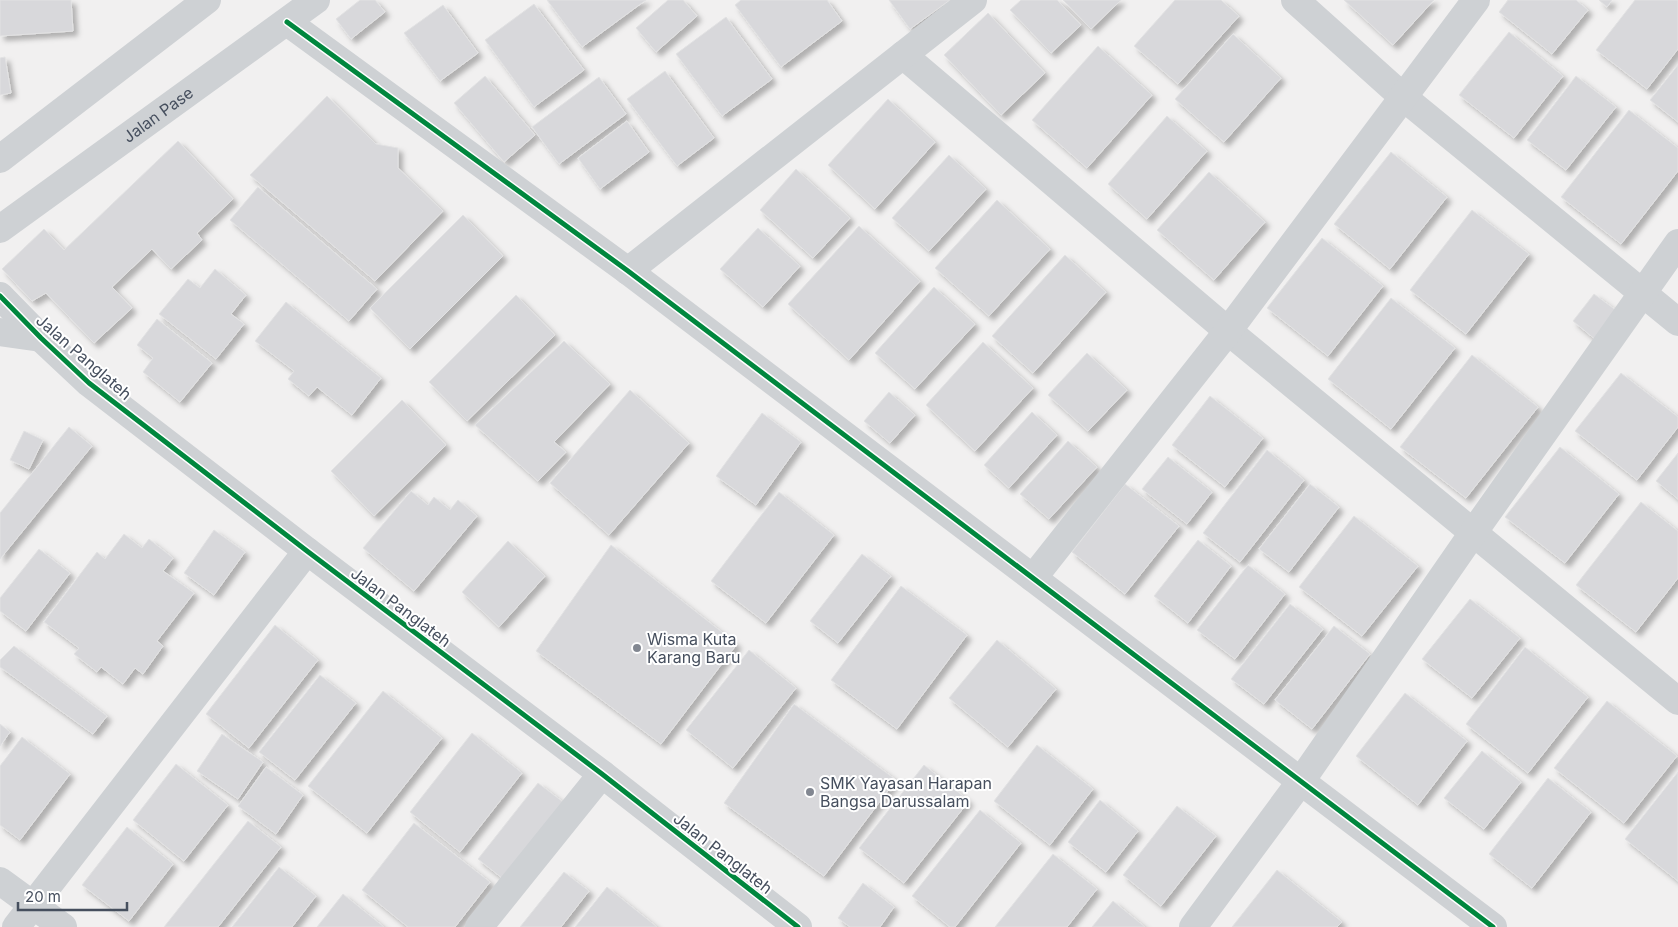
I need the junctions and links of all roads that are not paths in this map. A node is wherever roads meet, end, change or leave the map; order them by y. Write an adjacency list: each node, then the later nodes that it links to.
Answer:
1 (207, 0): 9 (street)
2 (316, 0): 6 (street, Jalan Pase)
3 (973, 0): 7 (street)
4 (1295, 0): 8 (street)
5 (1476, 0): 8 (street)
6 (287, 22): 10 (street, Jalan Pase); 12 (street)
7 (904, 54): 12 (street); 16 (street)
8 (1404, 96): 13 (street); 16 (street)
9 (0, 159)
10 (0, 229)
11 (1678, 242): 13 (street)
12 (628, 271): 21 (street)
13 (1642, 293): 15 (street); 19 (street)
14 (0, 296): 18 (street, Jalan Panglateh)
15 (1678, 322)
16 (1228, 331): 19 (street); 21 (street)
17 (0, 332): 18 (street)
18 (41, 338): 20 (street, Jalan Panglateh)
19 (1473, 533): 22 (street); 24 (street)
20 (307, 551): 23 (street, Jalan Panglateh); 26 (street)
21 (1033, 578): 24 (street)
22 (1678, 701)
23 (602, 774): 29 (street); 30 (street, Jalan Panglateh)
24 (1301, 781): 31 (street); 32 (street)
25 (0, 881): 26 (street)
26 (33, 905): 27 (street); 28 (street)
27 (16, 927)
28 (63, 927)
29 (479, 927)
30 (798, 927)
31 (1193, 927)
32 (1494, 927)

